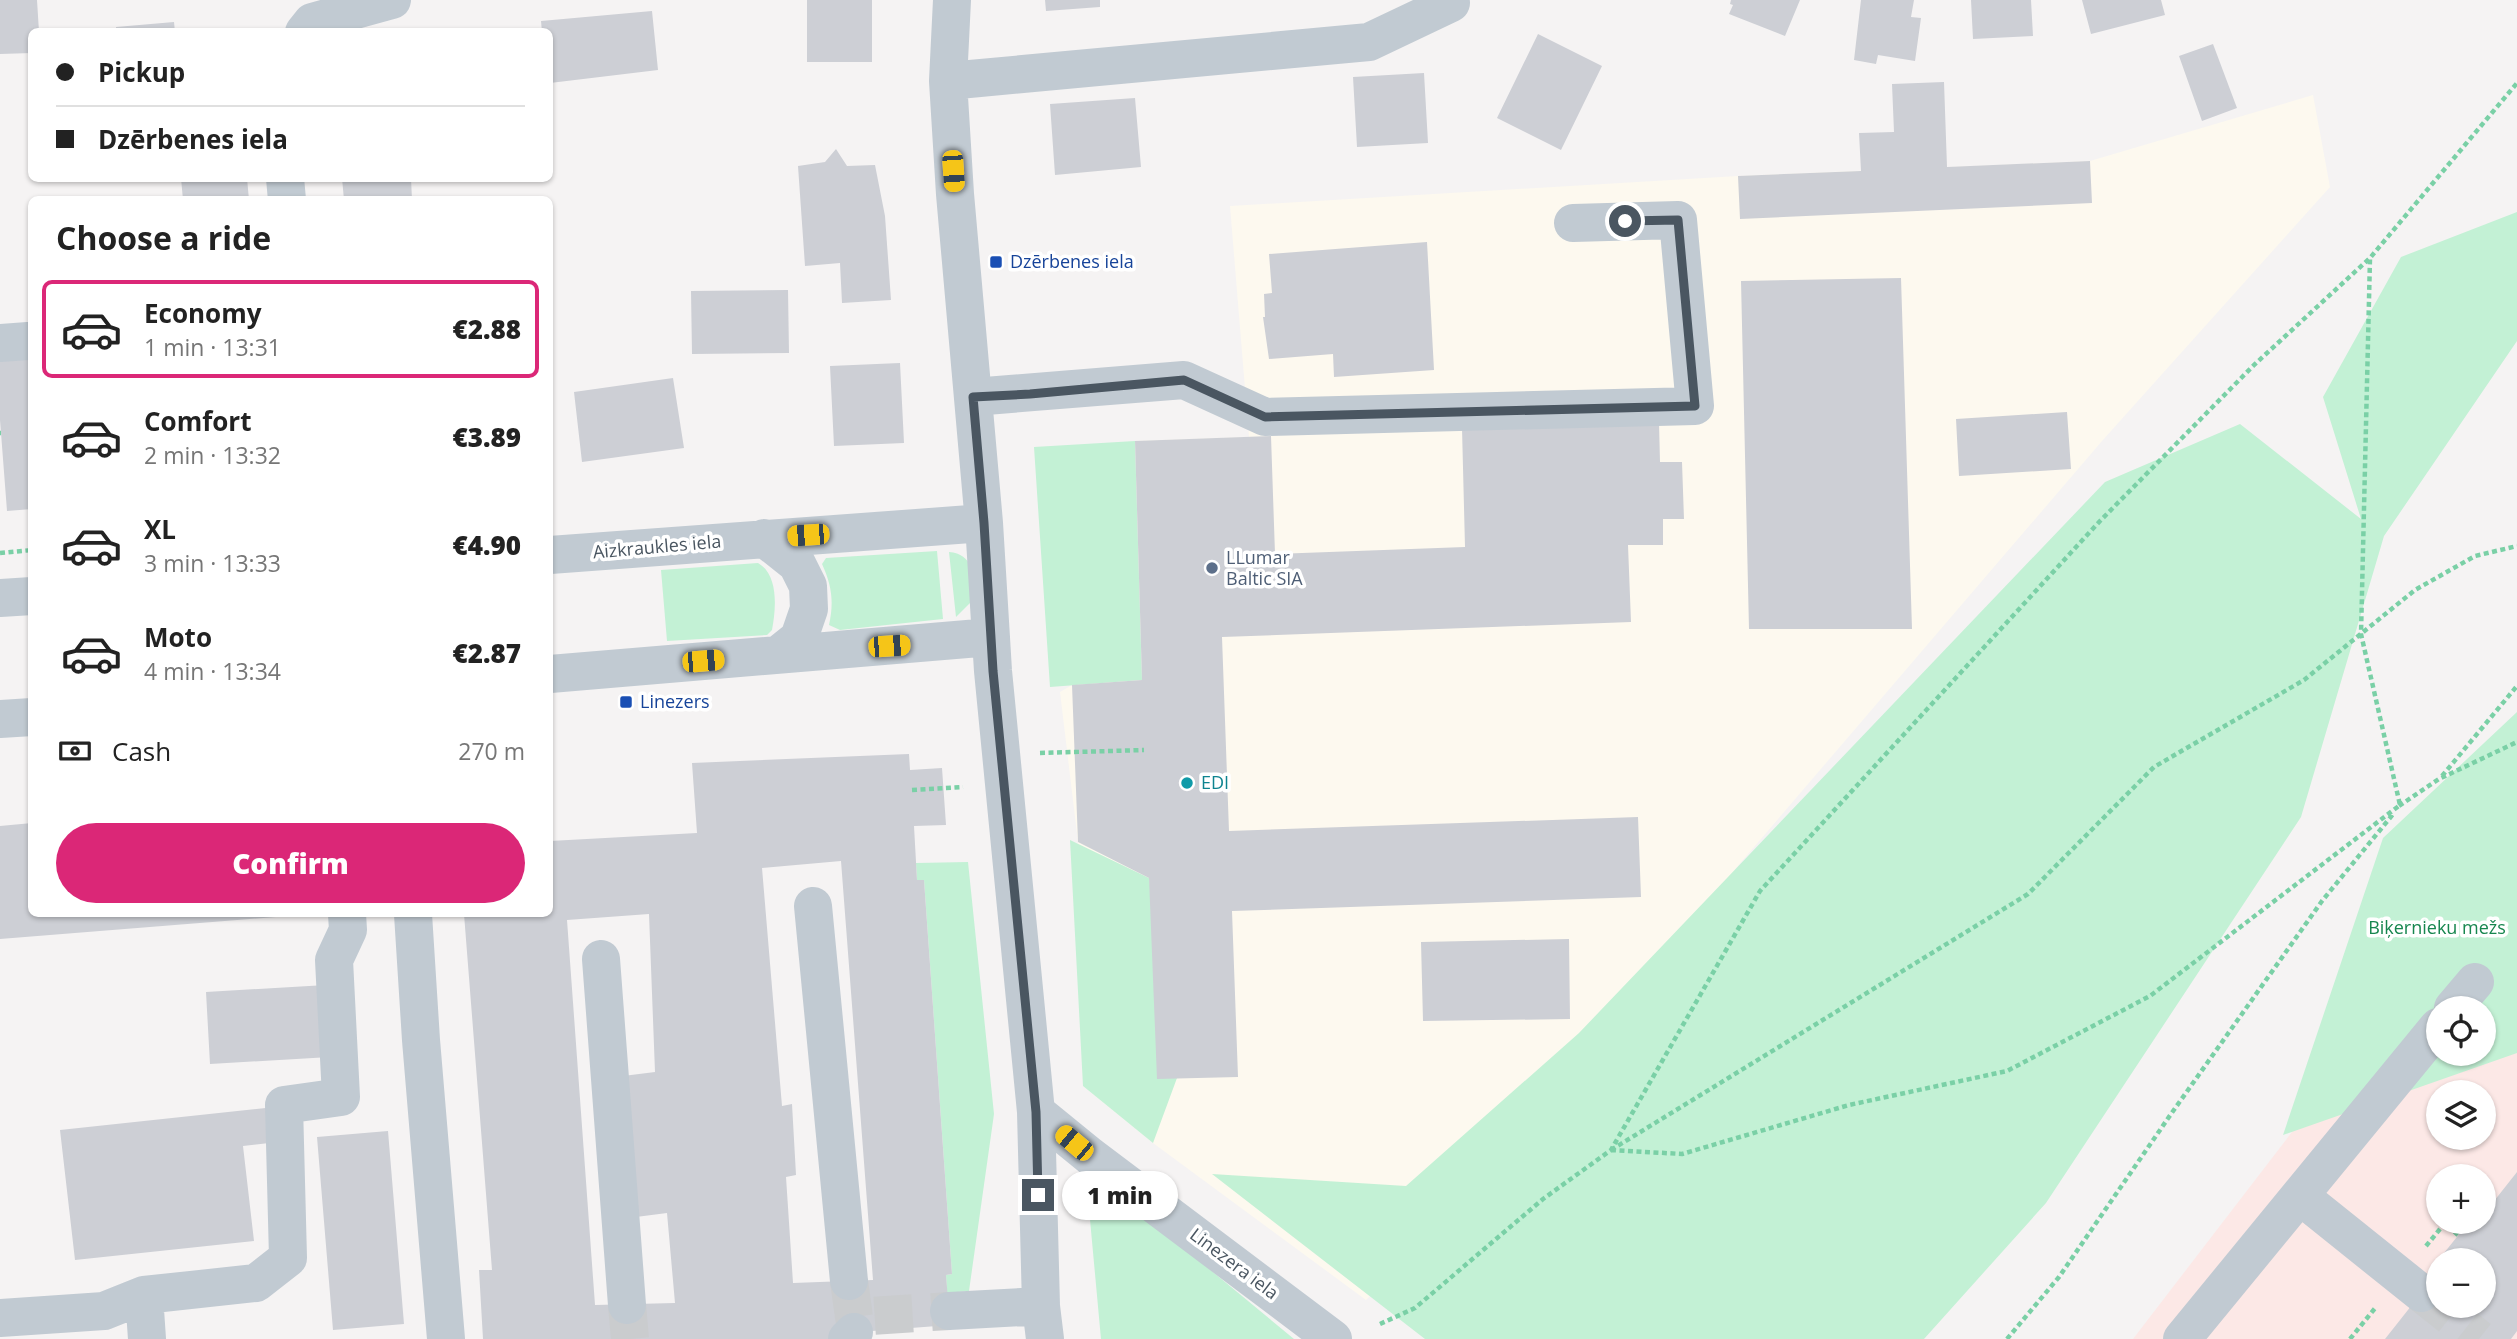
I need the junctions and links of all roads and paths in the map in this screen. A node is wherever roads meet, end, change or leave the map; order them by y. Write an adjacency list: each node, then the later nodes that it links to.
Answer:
1 (392, 0): 4 (street)
2 (952, 0): 5 (street)
3 (1451, 3): 5 (street)
4 (307, 28)
5 (948, 81): 9 (street)
6 (2517, 83): 8 (path)
7 (1573, 223): 9 (street)
8 (2370, 258): 18 (path); 38 (path)
9 (973, 397): 10 (street)
10 (984, 523): 11 (street, Aizkraukles iela); 19 (street)
11 (764, 538): 15 (street, Aizkraukles iela); 20 (street)
12 (2517, 546): 18 (path)
13 (28, 550): 14 (path)
14 (0, 553)
15 (553, 555)
16 (28, 596): 17 (street)
17 (0, 598)
18 (2361, 634): 31 (path); 38 (path)
19 (991, 637): 20 (street); 37 (street)
20 (779, 654): 21 (street)
21 (553, 674)
22 (2517, 686): 28 (path)
23 (28, 717): 24 (street)
24 (0, 719)
25 (2517, 743): 28 (path)
26 (1144, 750): 27 (path)
27 (1033, 753)
28 (2440, 779): 31 (path)
29 (975, 788): 30 (path)
30 (912, 790)
31 (2400, 805): 38 (path); 52 (path)
32 (813, 906): 40 (street)
33 (347, 917): 42 (street)
34 (412, 917): 49 (street)
35 (601, 959): 43 (street)
36 (2426, 1042): 39 (street)
37 (1036, 1112): 46 (street); 51 (street, Linezera iela)
38 (1611, 1150): 47 (path)
39 (2300, 1196): 41 (street); 53 (street)
40 (849, 1281)
41 (2421, 1293)
42 (144, 1295): 45 (street); 48 (street)
43 (627, 1305)
44 (948, 1311): 46 (street)
45 (0, 1318)
46 (1043, 1322): 50 (street)
47 (1380, 1324)
48 (147, 1339)
49 (446, 1339)
50 (1021, 1339)
51 (1333, 1339)
52 (2007, 1339)
53 (2182, 1339)

